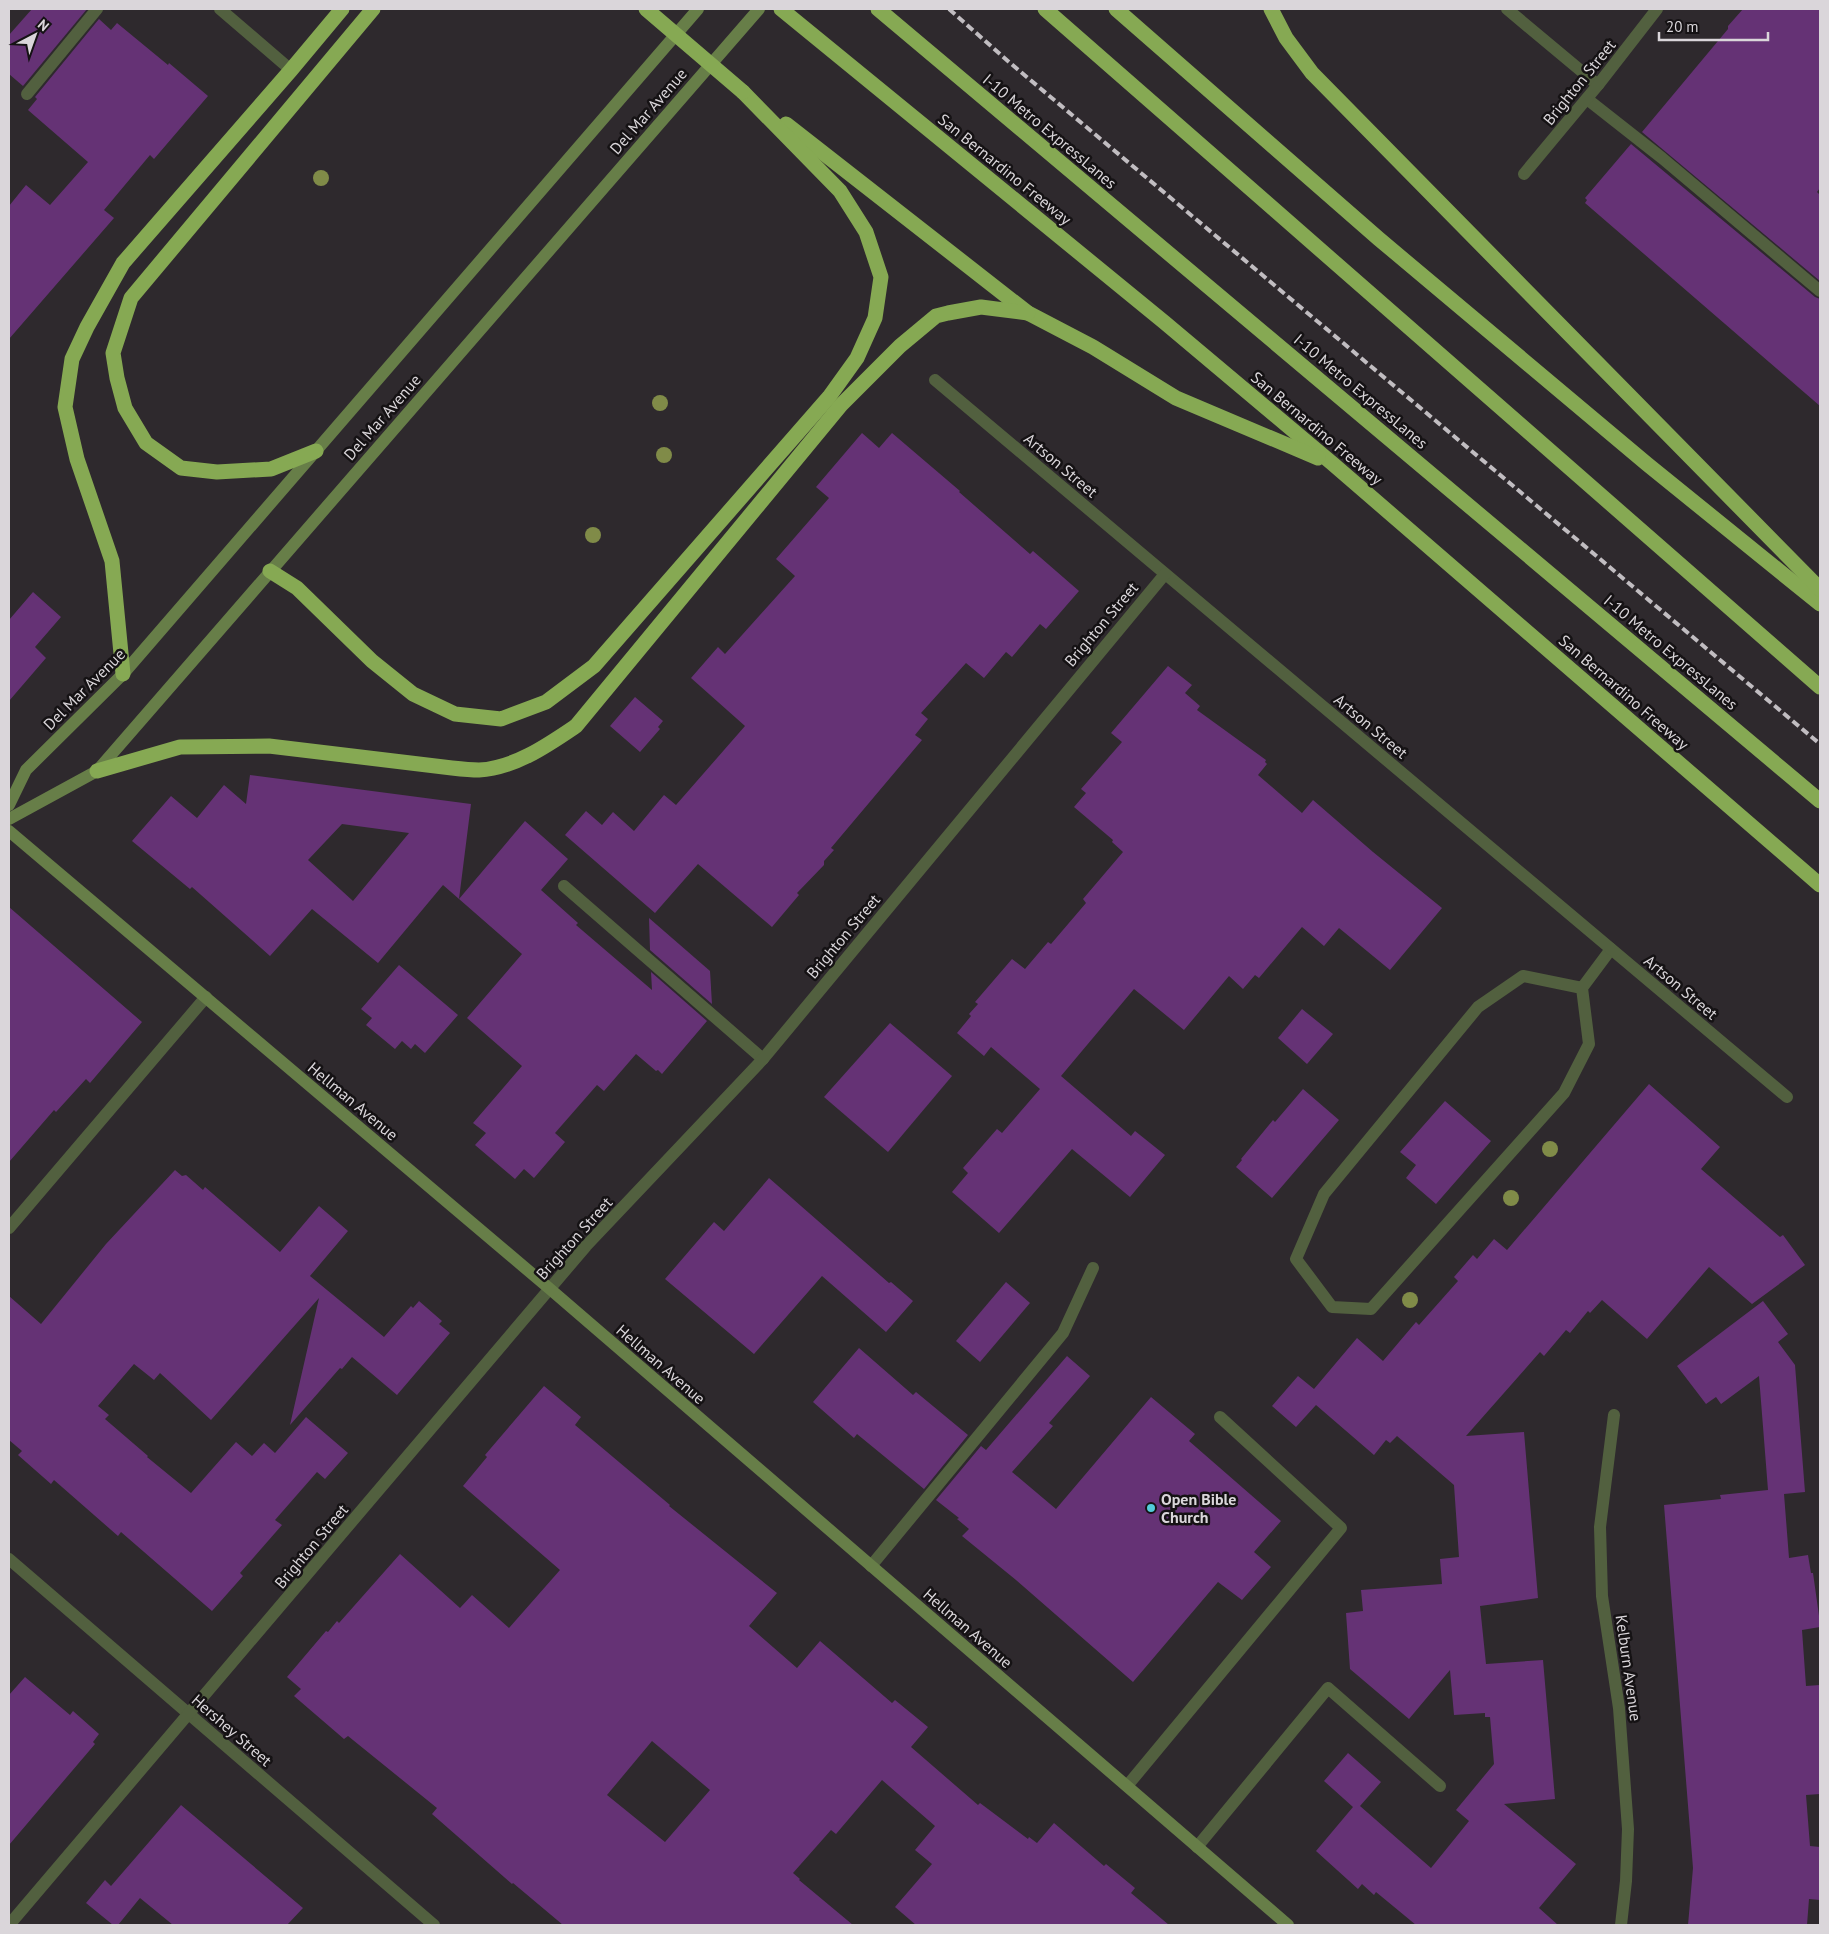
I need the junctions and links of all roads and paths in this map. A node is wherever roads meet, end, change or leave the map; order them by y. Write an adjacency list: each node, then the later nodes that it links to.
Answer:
1 (97, 9): 18 (street)
2 (220, 9): 15 (street)
3 (342, 9): 15 (highway)
4 (373, 9): 24 (highway)
5 (646, 9): 17 (highway, bridge)
6 (698, 9): 24 (main road, Del Mar Avenue)
7 (759, 9): 26 (main road, Del Mar Avenue)
8 (782, 9): 25 (highway, San Bernardino Freeway)
9 (878, 9): 33 (highway, I-10 Metro ExpressLanes)
10 (1045, 9): 31 (highway)
11 (1116, 9): 29 (highway)
12 (1271, 9): 28 (highway)
13 (1507, 9): 16 (street)
14 (1657, 9): 16 (street, Brighton Street)
15 (291, 70): 30 (highway)
16 (1598, 85): 19 (street, Brighton Street)
17 (743, 92): 22 (highway); 26 (highway)
18 (28, 94)
19 (1587, 99): 20 (street, Brighton Street); 21 (street)
20 (1524, 174)
21 (1820, 291)
22 (1028, 313): 25 (highway); 32 (highway)
23 (935, 380): 27 (street, Artson Street)
24 (316, 451): 30 (main road, Del Mar Avenue)
25 (1333, 464): 37 (highway, San Bernardino Freeway)
26 (270, 571): 32 (main road, Del Mar Avenue)
27 (1164, 574): 39 (street, Artson Street); 42 (street, Brighton Street)
28 (1820, 589)
29 (1820, 604)
30 (123, 674): 34 (main road, Del Mar Avenue)
31 (1820, 687)
32 (97, 771): 35 (main road, Del Mar Avenue)
33 (1820, 801)
34 (9, 805)
35 (9, 819)
36 (9, 831): 41 (main road, Hellman Avenue)
37 (1820, 885)
38 (564, 886): 42 (street)
39 (1611, 949): 40 (street); 43 (street, Artson Street)
40 (1582, 988): 40 (street)
41 (206, 997): 44 (street); 46 (main road, Hellman Avenue)
42 (763, 1059): 46 (street, Brighton Street)
43 (1787, 1097)
44 (9, 1228)
45 (1092, 1268): 50 (street)
46 (550, 1289): 50 (main road, Hellman Avenue); 51 (street, Brighton Street)
47 (1614, 1416): 58 (street, Kelburn Avenue)
48 (1220, 1417): 52 (street)
49 (9, 1559): 51 (street, Hershey Street)
50 (871, 1566): 52 (main road, Hellman Avenue)
51 (190, 1714): 55 (street, Brighton Street); 56 (street, Hershey Street)
52 (1127, 1786): 54 (main road, Hellman Avenue)
53 (1440, 1786): 54 (street)
54 (1197, 1847): 57 (main road, Hellman Avenue)
55 (9, 1925)
56 (434, 1925)
57 (1288, 1925)
58 (1621, 1925)

